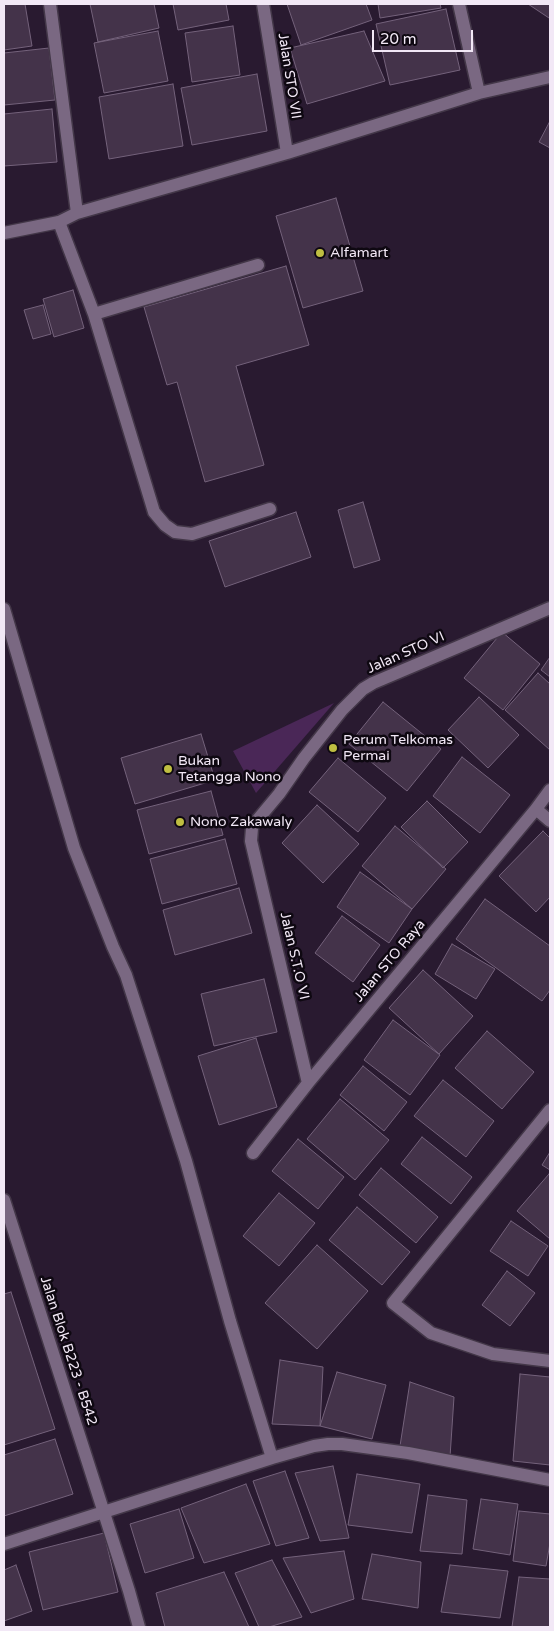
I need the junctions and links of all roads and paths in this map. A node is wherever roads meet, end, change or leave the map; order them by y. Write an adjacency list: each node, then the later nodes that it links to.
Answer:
1 (50, 4): 7 (street)
2 (263, 4): 6 (street, Jalan STO VII)
3 (459, 4): 5 (street)
4 (550, 77): 5 (street)
5 (479, 93): 6 (street)
6 (286, 153): 7 (street)
7 (78, 213): 8 (street)
8 (59, 222): 9 (street); 11 (street)
9 (4, 233)
10 (258, 265): 11 (street)
11 (94, 314): 12 (street)
12 (270, 509)
13 (550, 608): 18 (street, Jalan STO VI)
14 (4, 609): 25 (street)
15 (550, 790): 16 (street, Jalan STO Raya)
16 (536, 809): 17 (street); 19 (street, Jalan STO Raya)
17 (550, 821)
18 (250, 836): 19 (street, Jalan S.T.O VI)
19 (308, 1083): 21 (street, Jalan STO Raya)
20 (550, 1110): 24 (street)
21 (253, 1153)
22 (4, 1200): 23 (street, Jalan Blok B223 - B542)
23 (7, 1222): 27 (street, Jalan Blok B223 - B542)
24 (550, 1362)
25 (272, 1458): 26 (street); 27 (street)
26 (550, 1480)
27 (104, 1512): 28 (street); 29 (street, Jalan Blok B223 - B542)
28 (4, 1544)
29 (139, 1627)

